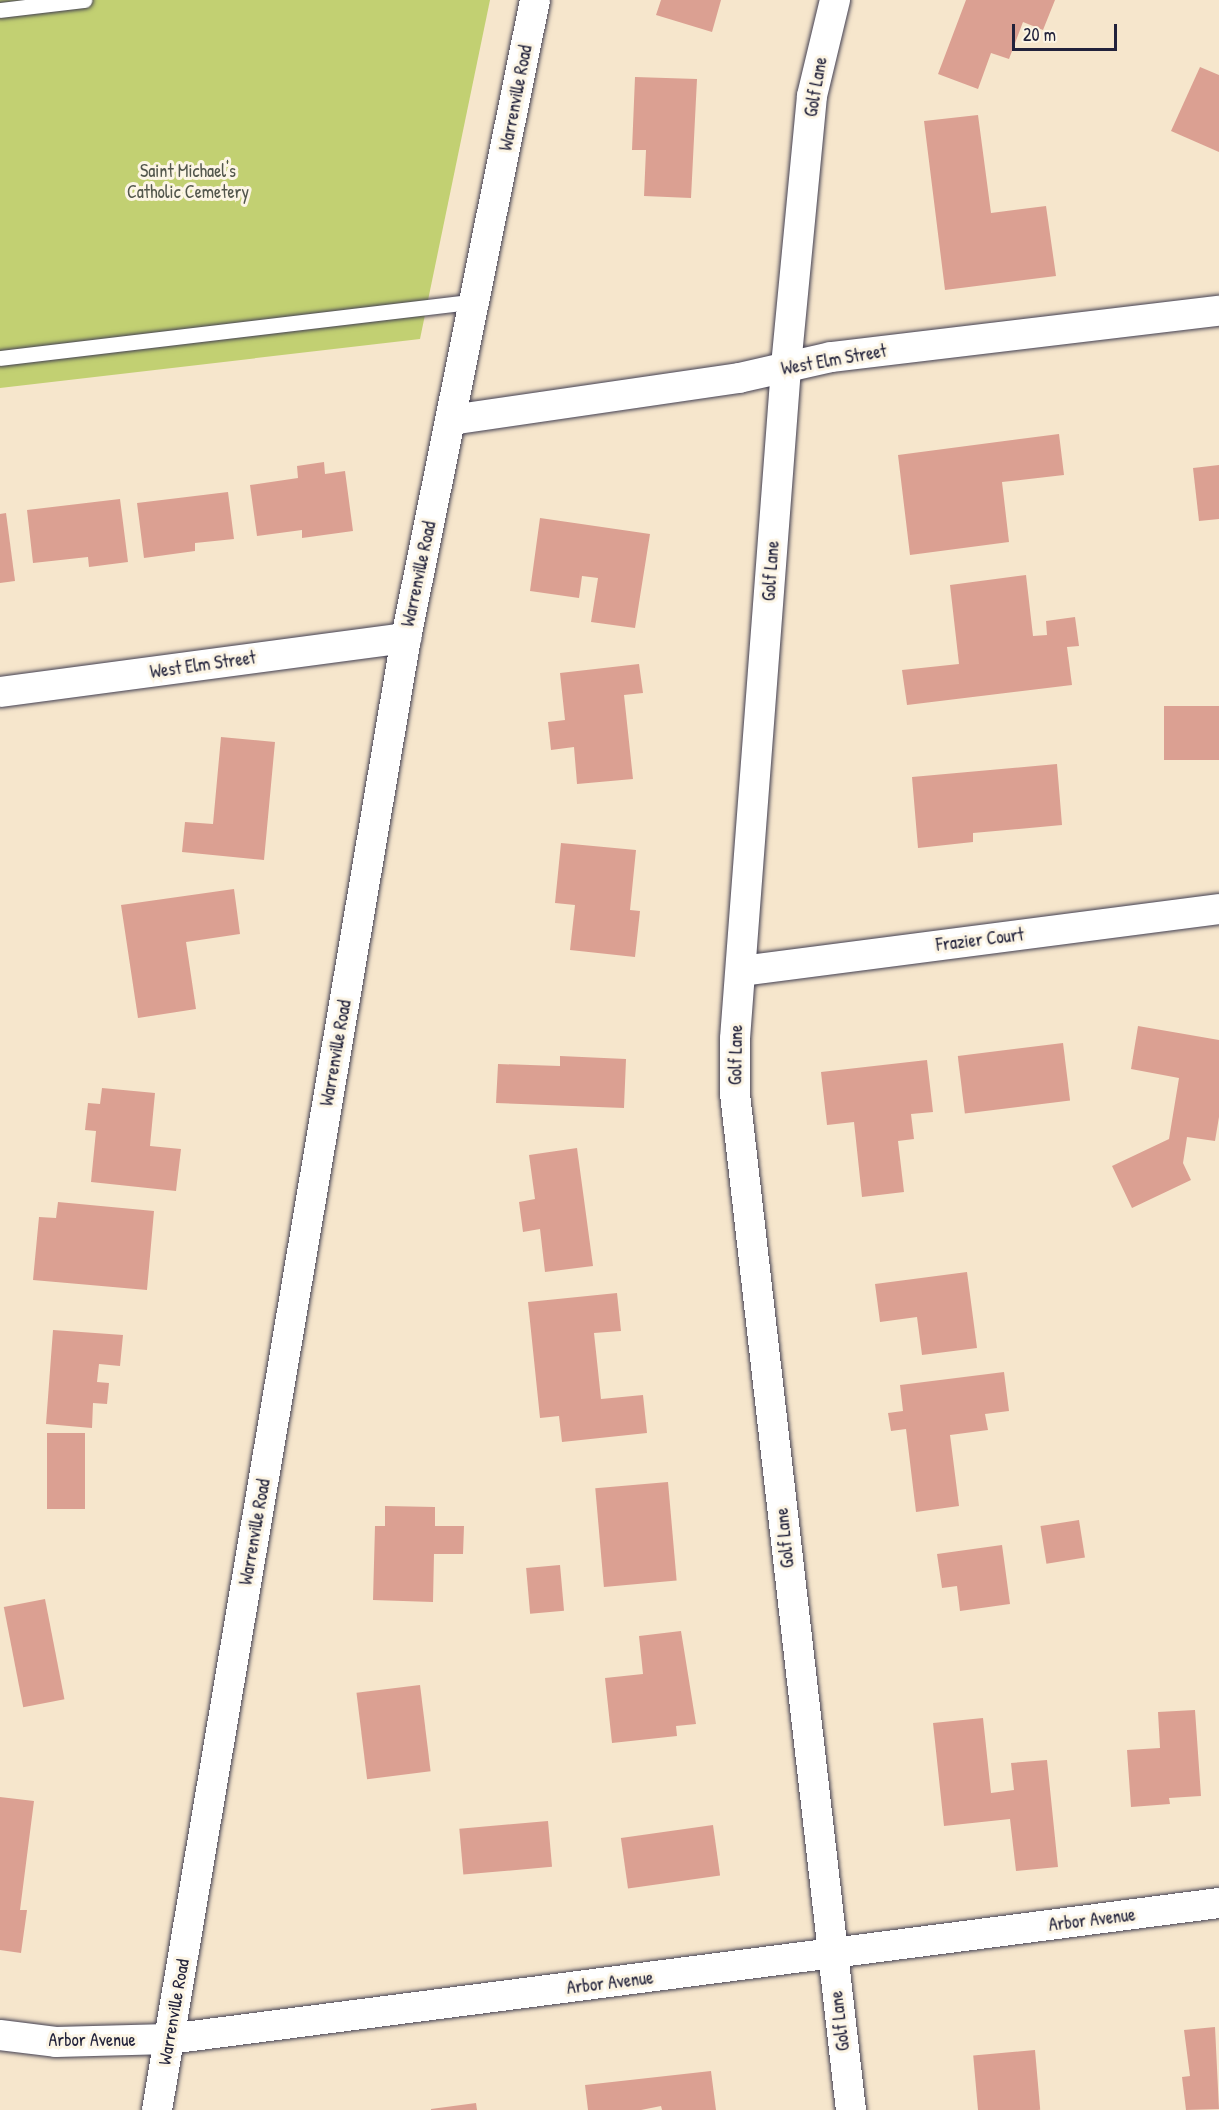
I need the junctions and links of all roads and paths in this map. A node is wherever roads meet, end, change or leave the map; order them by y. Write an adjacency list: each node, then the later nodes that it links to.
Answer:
1 (84, 0): 4 (lane)
2 (535, 0): 5 (street, Warrenville Road)
3 (835, 0): 8 (street, Golf Lane)
4 (0, 10)
5 (475, 301): 7 (lane); 9 (street, Warrenville Road)
6 (1219, 311): 8 (street, West Elm Street)
7 (0, 358)
8 (786, 368): 9 (street, West Elm Street); 13 (street, Golf Lane)
9 (451, 420): 10 (street, Warrenville Road)
10 (406, 638): 11 (street, West Elm Street); 17 (street, Warrenville Road)
11 (0, 692)
12 (1219, 909): 13 (street, Frazier Court)
13 (742, 971): 15 (street, Golf Lane)
14 (1219, 1903): 15 (street, Arbor Avenue)
15 (832, 1954): 17 (street, Arbor Avenue); 19 (street, Golf Lane)
16 (0, 2035): 17 (street, Arbor Avenue)
17 (169, 2039): 18 (street, Warrenville Road)
18 (157, 2110)
19 (850, 2110)

